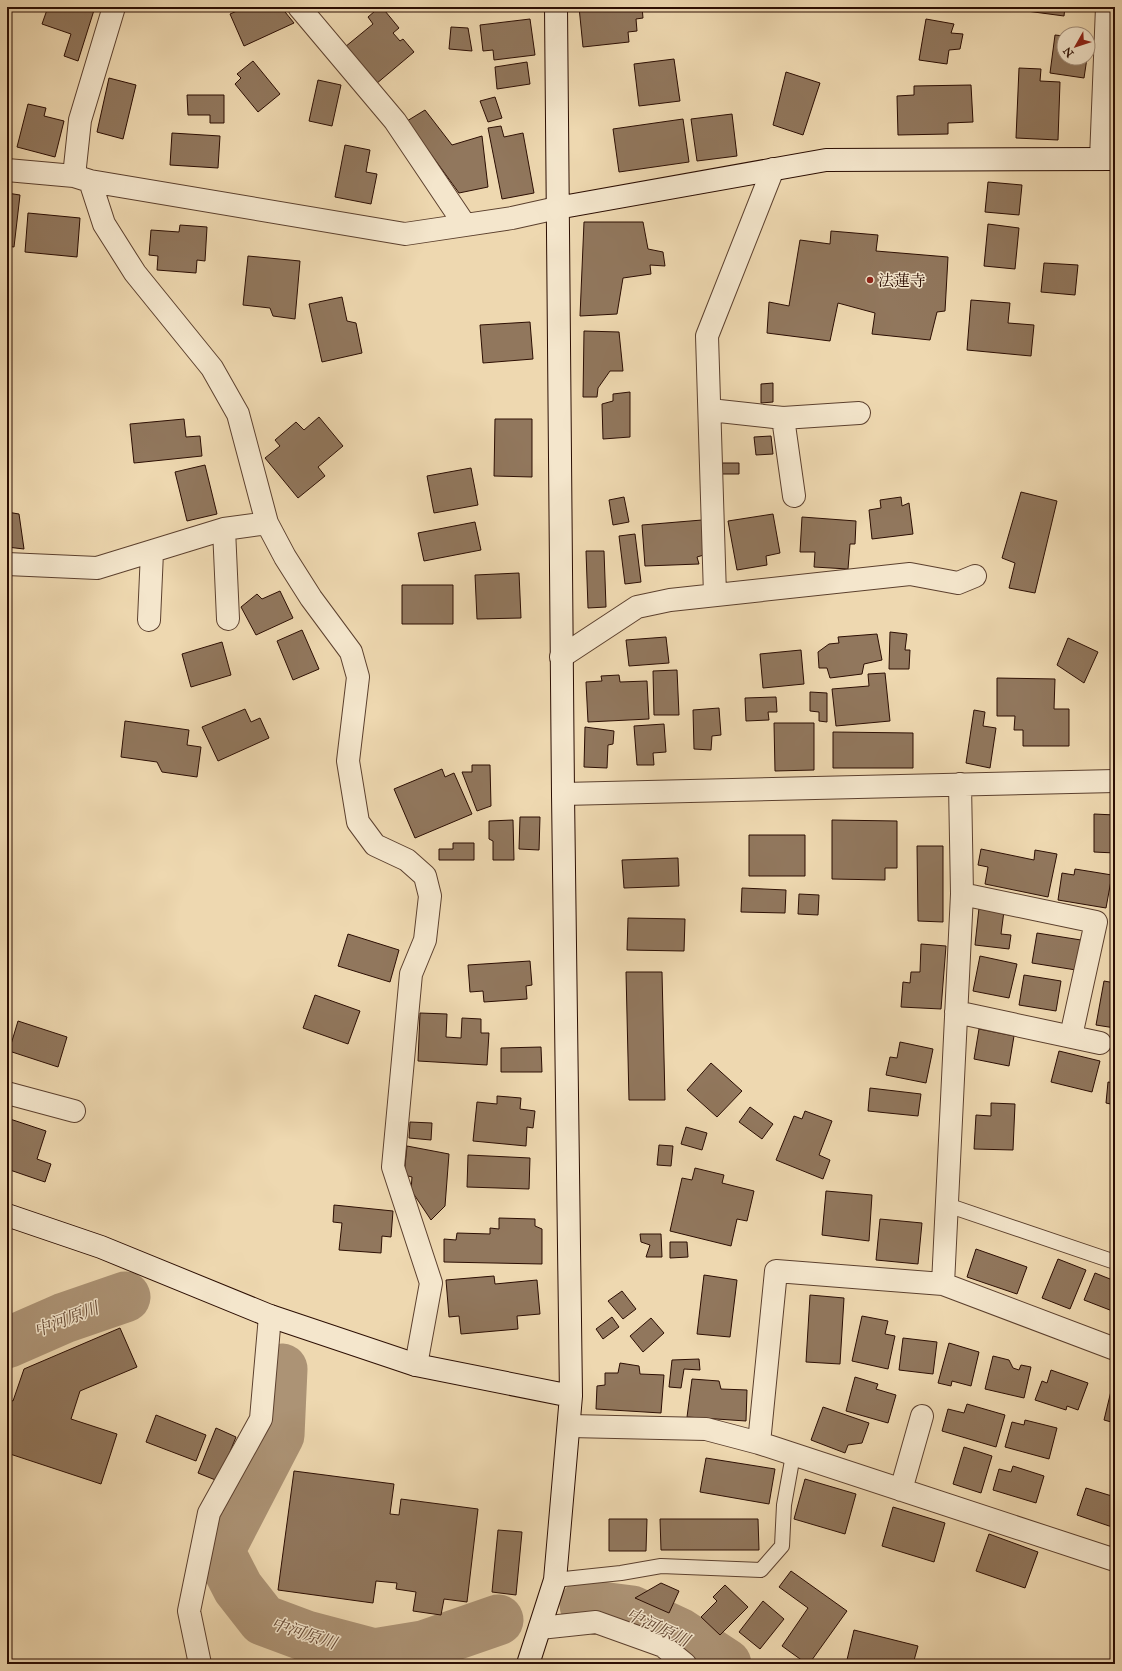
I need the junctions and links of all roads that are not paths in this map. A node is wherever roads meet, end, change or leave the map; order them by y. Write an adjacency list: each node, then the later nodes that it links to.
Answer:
1 (114, 7): 8 (street)
2 (299, 7): 10 (street)
3 (556, 7): 9 (street)
4 (1107, 7): 5 (street)
5 (1108, 159): 6 (street)
6 (773, 169): 9 (street); 11 (street)
7 (7, 170): 8 (street)
8 (82, 179): 10 (street); 15 (street)
9 (557, 208): 10 (street); 23 (street)
10 (465, 225)
11 (710, 410): 13 (street); 20 (street)
12 (859, 413): 13 (street)
13 (783, 418): 14 (street)
14 (794, 496)
15 (267, 523): 16 (street); 39 (street)
16 (224, 530): 17 (street); 21 (street)
17 (152, 552): 18 (street); 22 (street)
18 (7, 564)
19 (975, 576): 20 (street)
20 (715, 595): 23 (street)
21 (228, 619)
22 (149, 620)
23 (561, 657): 26 (street)
24 (1115, 781): 25 (street)
25 (960, 784): 26 (street); 27 (street)
26 (563, 794): 40 (street)
27 (962, 894): 28 (street); 29 (street)
28 (956, 1012): 29 (street); 33 (street)
29 (1071, 1036): 30 (street)
30 (1100, 1043)
31 (7, 1093): 32 (street)
32 (74, 1112)
33 (947, 1205): 35 (lane); 36 (street)
34 (7, 1215): 37 (street)
35 (1115, 1262)
36 (943, 1284): 38 (street); 43 (street)
37 (270, 1316): 39 (street); 49 (street)
38 (1115, 1349)
39 (416, 1365): 40 (street)
40 (571, 1396): 42 (street)
41 (922, 1416): 45 (street)
42 (570, 1426): 43 (street); 47 (street)
43 (759, 1443): 44 (street)
44 (793, 1455): 45 (street); 47 (lane)
45 (901, 1490): 46 (street)
46 (1115, 1560)
47 (555, 1580): 48 (street)
48 (540, 1628): 50 (street); 51 (street)
49 (200, 1664)
50 (528, 1664)
51 (686, 1664)

